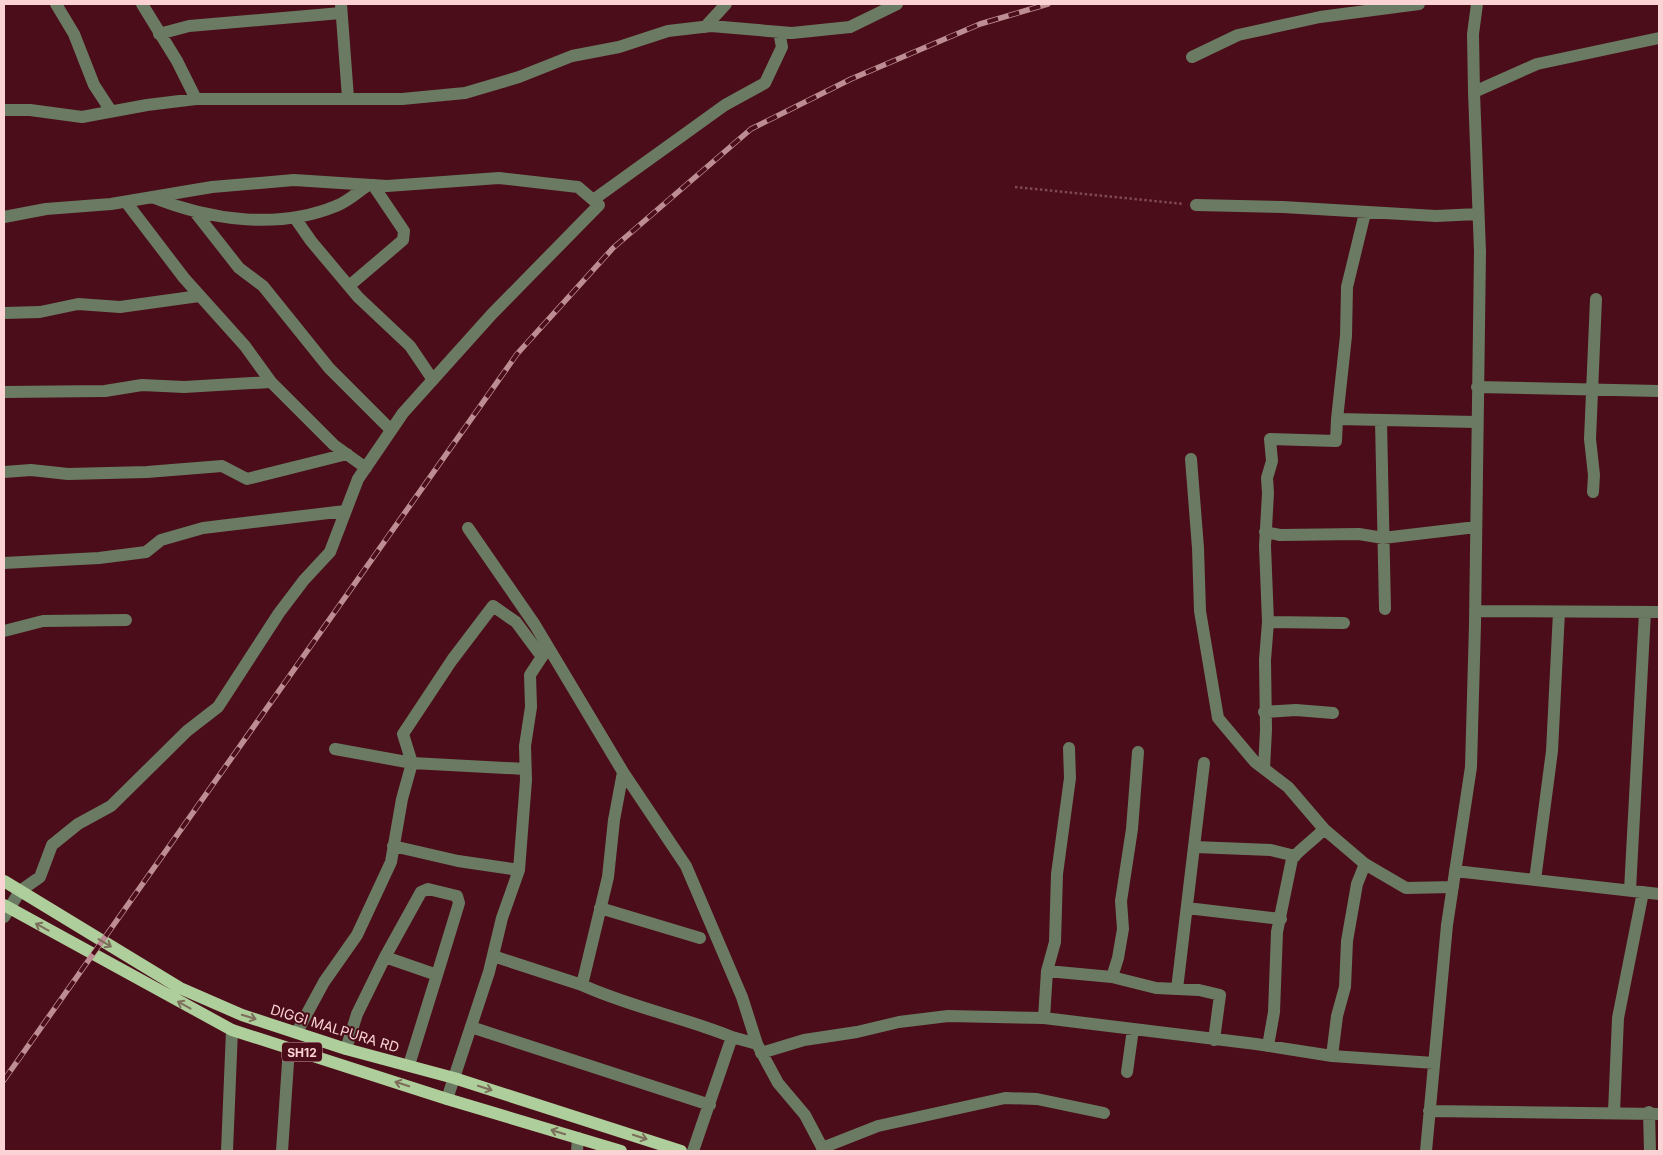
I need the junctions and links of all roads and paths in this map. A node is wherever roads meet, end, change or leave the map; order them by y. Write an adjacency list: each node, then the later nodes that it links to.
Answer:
1 (56, 4): 18 (street)
2 (142, 4): 11 (street)
3 (726, 4): 9 (street)
4 (897, 4): 7 (street)
5 (1419, 4): 13 (street)
6 (1477, 4): 14 (street)
7 (875, 8): 10 (street)
8 (341, 9): 11 (street); 15 (street)
9 (705, 27): 10 (street); 15 (street)
10 (779, 32): 22 (street)
11 (159, 34): 16 (street)
12 (1659, 38): 14 (street)
13 (1192, 57)
14 (1474, 92): 27 (street)
15 (348, 98): 16 (street)
16 (196, 99): 18 (street)
17 (4, 110): 18 (street)
18 (111, 112)
19 (371, 185): 21 (street); 22 (street); 29 (street); 30 (street)
20 (1016, 187): 24 (path)
21 (151, 197): 23 (street); 25 (street)
22 (593, 200): 34 (street)
23 (126, 202): 28 (street); 31 (street)
24 (1196, 205): 26 (street)
25 (195, 212): 29 (street); 43 (street)
26 (1365, 213): 27 (street); 40 (street)
27 (1478, 214): 36 (street)
28 (4, 217)
29 (295, 218): 30 (street)
30 (349, 286): 34 (street)
31 (199, 296): 33 (street); 35 (street)
32 (1596, 300): 37 (street)
33 (4, 313)
34 (433, 380): 43 (street)
35 (271, 382): 39 (street); 44 (street)
36 (1477, 387): 37 (street); 42 (street)
37 (1591, 390): 38 (street); 48 (street)
38 (1659, 391)
39 (4, 392)
40 (1338, 419): 41 (street); 52 (street)
41 (1381, 421): 42 (street); 53 (street)
42 (1476, 422): 50 (street)
43 (391, 430): 46 (street)
44 (348, 454): 46 (street); 47 (street)
45 (1191, 459): 73 (street)
46 (366, 468): 49 (street)
47 (4, 472)
48 (1593, 492)
49 (345, 511): 54 (street); 85 (street)
50 (1476, 527): 53 (street); 56 (street)
51 (468, 528): 64 (street)
52 (1265, 532): 53 (street); 61 (street)
53 (1383, 538): 55 (street)
54 (4, 563)
55 (1385, 609)
56 (1476, 611): 57 (street); 81 (street)
57 (1559, 612): 58 (street); 82 (street)
58 (1645, 612): 59 (street); 86 (street)
59 (1659, 612)
60 (126, 620): 63 (street)
61 (1268, 622): 62 (street); 65 (street)
62 (1344, 623)
63 (4, 631)
64 (545, 652): 71 (street); 72 (street); 74 (street)
65 (1264, 712): 66 (street); 73 (street)
66 (1333, 713)
67 (335, 748): 71 (street)
68 (1069, 748): 95 (street)
69 (1138, 752): 97 (street)
70 (1204, 762): 77 (street)
71 (412, 763): 72 (street); 76 (street)
72 (525, 769): 80 (street)
73 (1264, 769): 75 (street)
74 (623, 772): 88 (street); 111 (street)
75 (1324, 829): 78 (street); 79 (street)
76 (394, 846): 80 (street); 106 (street)
77 (1195, 847): 78 (street); 89 (street)
78 (1295, 856): 91 (street)
79 (1365, 864): 84 (street); 113 (street)
80 (519, 870): 93 (street)
81 (1455, 871): 82 (street); 84 (street)
82 (1535, 880): 86 (street)
83 (4, 881): 85 (main road, DIGGI MALPURA RD / SH12)
84 (1453, 887): 114 (street)
85 (20, 891): 90 (street); 100 (main road, DIGGI MALPURA RD / SH12, one-way to 100)
86 (1636, 891): 87 (street); 121 (street)
87 (1659, 894)
88 (600, 908): 92 (street); 98 (street)
89 (1187, 908): 91 (street); 99 (street)
90 (5, 910): 102 (main road, SH12, one-way to 90)
91 (1280, 919): 109 (street)
92 (700, 938)
93 (493, 956): 98 (street); 103 (street)
94 (385, 957): 96 (street); 96 (street); 112 (street)
95 (1047, 971): 97 (street); 101 (street)
96 (437, 975): 115 (street)
97 (1112, 977): 99 (street)
98 (582, 985): 107 (street)
99 (1177, 989): 108 (street)
100 (216, 1004): 102 (main road); 106 (main road, DIGGI MALPURA RD / SH12, one-way to 106)
101 (1044, 1018): 104 (street); 111 (street)
102 (210, 1019): 105 (main road, SH12)
103 (470, 1027): 117 (street); 119 (street)
104 (1133, 1029): 108 (street); 116 (street)
105 (232, 1030): 110 (main road, SH12); 126 (street)
106 (297, 1032): 112 (main road, DIGGI MALPURA RD / SH12)
107 (732, 1037): 111 (street); 119 (street)
108 (1214, 1040): 109 (street)
109 (1268, 1046): 113 (street)
110 (289, 1048): 118 (main road, SH12, one-way to 110); 127 (street)
111 (759, 1048): 125 (street)
112 (350, 1050): 115 (main road, DIGGI MALPURA RD)
113 (1332, 1056): 114 (street)
114 (1434, 1063): 120 (street)
115 (409, 1065): 117 (main road, DIGGI MALPURA RD)
116 (1127, 1072)
117 (454, 1078): 118 (street); 130 (main road, DIGGI MALPURA RD, one-way to 130)
118 (447, 1099): 124 (main road, SH12, one-way to 118)
119 (710, 1105): 131 (street)
120 (1429, 1111): 121 (street); 132 (street)
121 (1614, 1112): 123 (street)
122 (1104, 1113): 125 (street)
123 (1654, 1113): 133 (street)
124 (578, 1138): 128 (street); 129 (main road, SH12)
125 (823, 1150)
126 (227, 1151)
127 (282, 1151)
128 (577, 1151)
129 (621, 1151)
130 (682, 1151)
131 (693, 1151)
132 (1426, 1151)
133 (1650, 1151)

